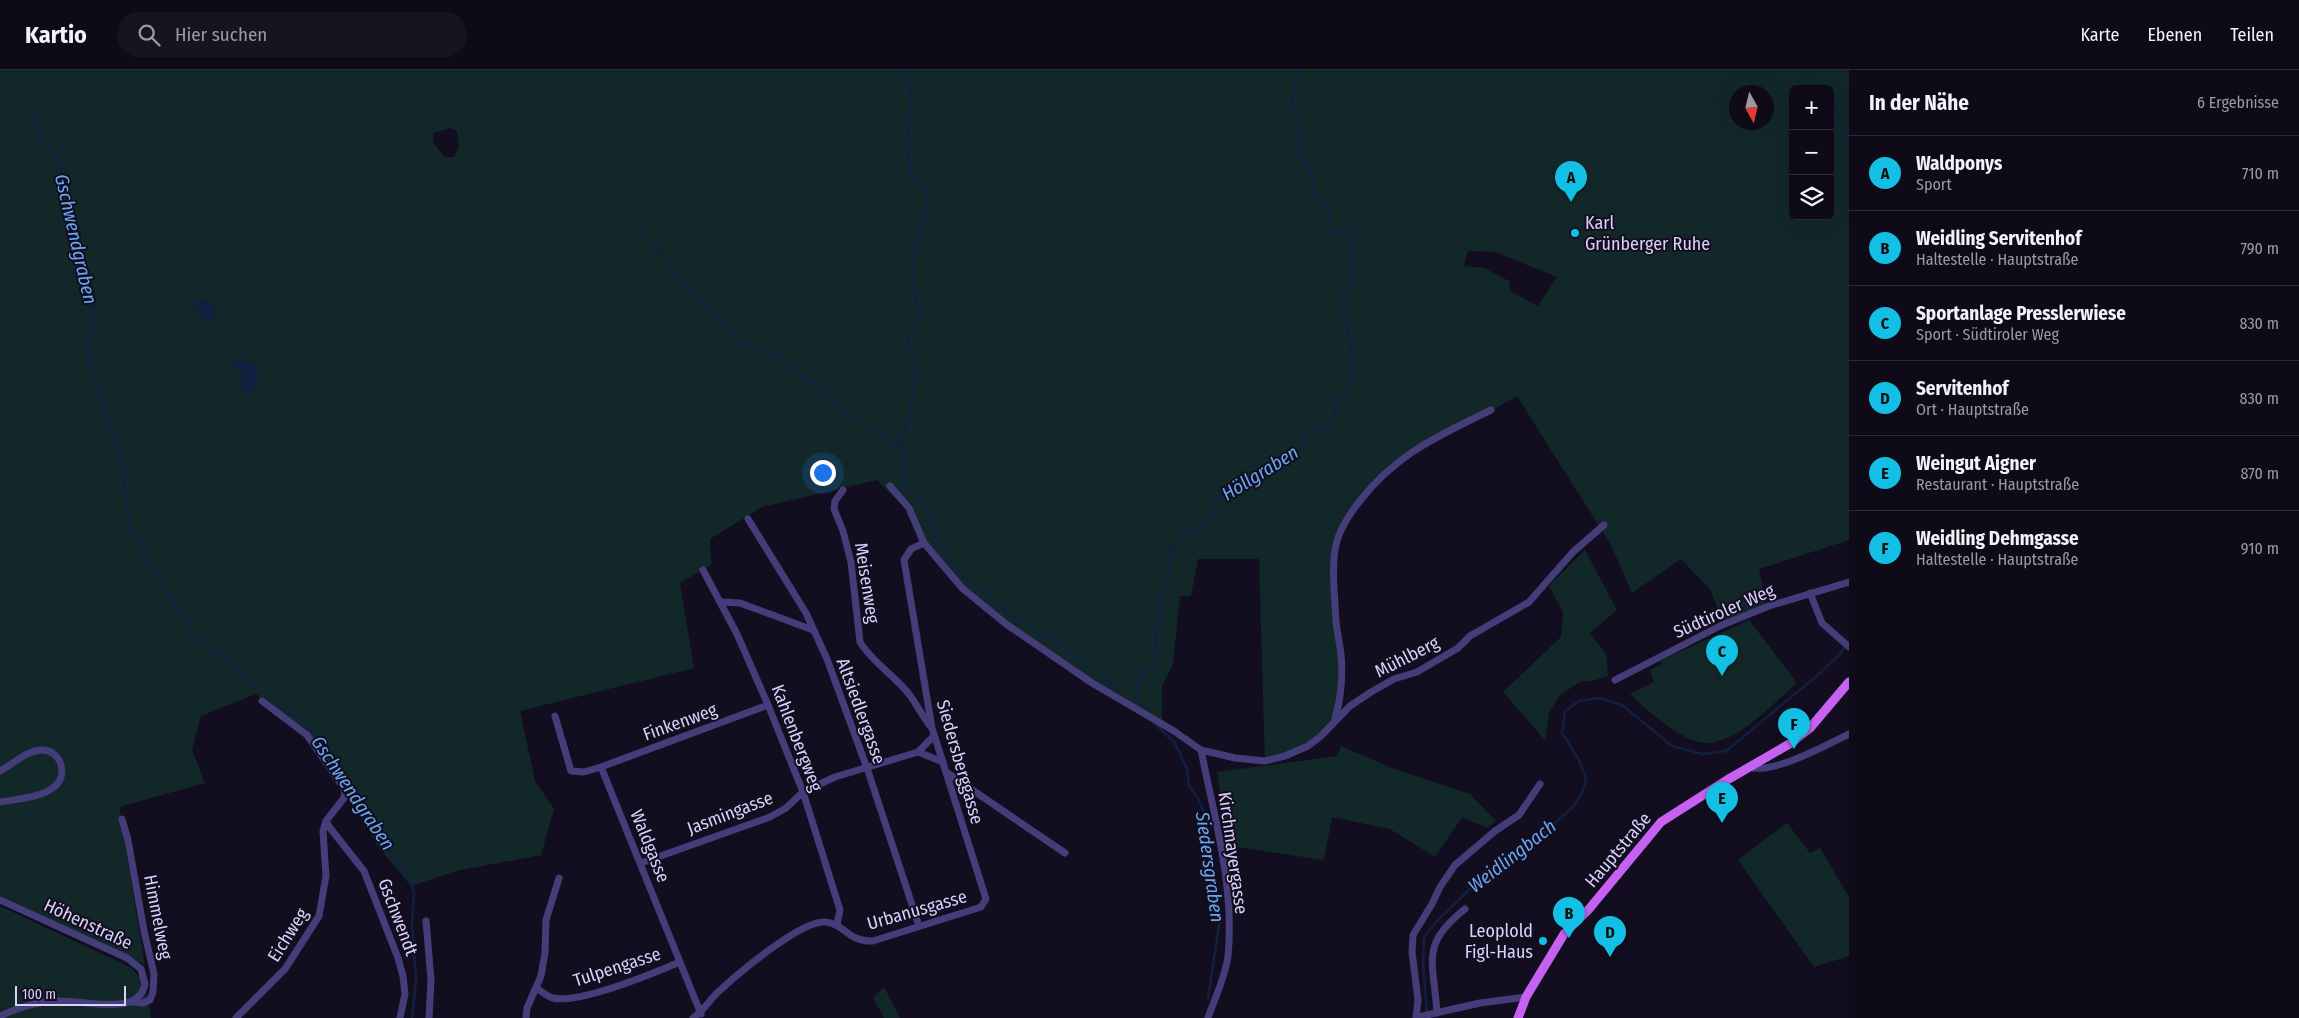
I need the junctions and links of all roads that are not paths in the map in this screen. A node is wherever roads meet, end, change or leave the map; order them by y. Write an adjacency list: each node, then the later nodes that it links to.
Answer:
1 (1491, 410): 18 (street)
2 (890, 486): 6 (street)
3 (843, 490): 19 (street, Meisenweg)
4 (748, 519): 11 (street, Altsiedlergasse)
5 (1604, 525): 18 (street, Mühlberg)
6 (924, 543): 19 (street, Siedersberggasse); 22 (street)
7 (703, 570): 10 (street, Kahlenbergweg)
8 (1849, 582): 9 (street, Südtiroler Weg)
9 (1810, 593): 12 (street); 13 (street, Südtiroler Weg)
10 (721, 602): 11 (street); 16 (street, Kahlenbergweg)
11 (813, 630): 27 (street, Altsiedlergasse)
12 (1849, 647)
13 (1615, 680)
14 (1849, 682): 26 (main road, Hauptstraße)
15 (262, 702): 34 (street)
16 (768, 705): 25 (street, Finkenweg); 31 (street, Kahlenbergweg)
17 (555, 716): 25 (street)
18 (1334, 721): 22 (street, Mühlberg)
19 (932, 728): 21 (street, Siedersberggasse)
20 (1849, 734): 26 (street)
21 (934, 736): 23 (street, Jasmingasse); 24 (street, Siedersberggasse)
22 (1200, 750): 57 (street, Kirchmayergasse)
23 (918, 752): 24 (street); 27 (street, Jasmingasse)
24 (943, 762): 29 (street, Siedersberggasse)
25 (601, 767): 36 (street, Waldgasse)
26 (1750, 767): 46 (main road, Hauptstraße)
27 (867, 768): 31 (street, Jasmingasse); 43 (street, Altsiedlergasse)
28 (0, 771): 32 (street)
29 (946, 772): 35 (street); 39 (street, Siedersberggasse)
30 (1540, 784): 51 (street)
31 (803, 792): 36 (street, Jasmingasse); 42 (street, Kahlenbergweg)
32 (0, 802)
33 (122, 819): 47 (street, Himmelweg)
34 (326, 820): 52 (street, Eichweg); 53 (street, Gschwendt)
35 (1065, 853)
36 (641, 863): 44 (street, Waldgasse)
37 (559, 878): 45 (street)
38 (0, 900): 47 (street, Höhenstraße)
39 (981, 907): 43 (street, Urbanusgasse)
40 (1464, 909): 48 (street)
41 (426, 921): 54 (street, Gschwendt)
42 (837, 924): 43 (street, Urbanusgasse); 49 (street)
43 (919, 926)
44 (680, 962): 45 (street, Tulpengasse); 49 (street, Waldgasse)
45 (536, 988): 55 (street)
46 (1526, 997): 48 (street); 58 (main road, Hauptstraße)
47 (130, 1002): 50 (street)
48 (1435, 1014): 51 (street)
49 (701, 1015): 56 (street)
50 (0, 1016)
51 (1419, 1017)
52 (236, 1018)
53 (400, 1018)
54 (429, 1018)
55 (526, 1018)
56 (694, 1018)
57 (1208, 1018)
58 (1518, 1018)

